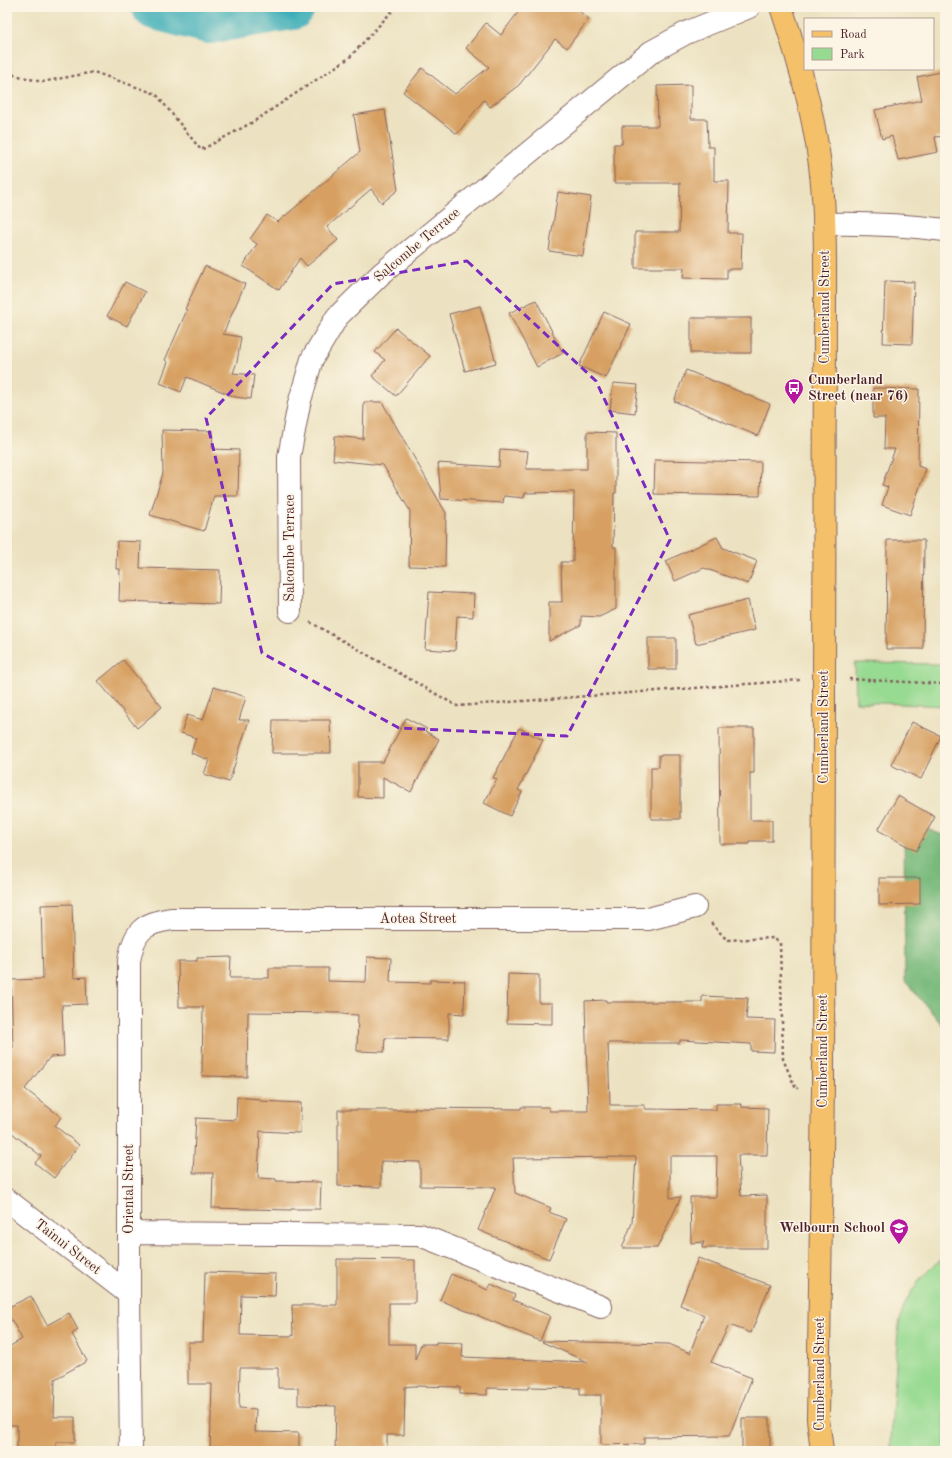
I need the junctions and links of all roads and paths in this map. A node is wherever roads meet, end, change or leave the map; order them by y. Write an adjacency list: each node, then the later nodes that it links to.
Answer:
1 (396, 7): 4 (path)
2 (749, 7): 7 (street, Salcombe Terrace)
3 (781, 7): 5 (main road, Cumberland Street)
4 (7, 73)
5 (824, 224): 6 (street); 8 (main road, Cumberland Street)
6 (945, 230)
7 (290, 611): 8 (path)
8 (824, 678): 9 (path); 12 (main road, Cumberland Street)
9 (945, 684)
10 (696, 907): 11 (street, Aotea Street); 12 (path)
11 (141, 930): 14 (street, Oriental Street)
12 (823, 1087): 18 (main road, Cumberland Street)
13 (7, 1200): 15 (street, Tainui Street)
14 (129, 1233): 15 (street, Oriental Street); 16 (street)
15 (129, 1294): 17 (street, Oriental Street)
16 (601, 1307)
17 (131, 1451)
18 (822, 1451)

